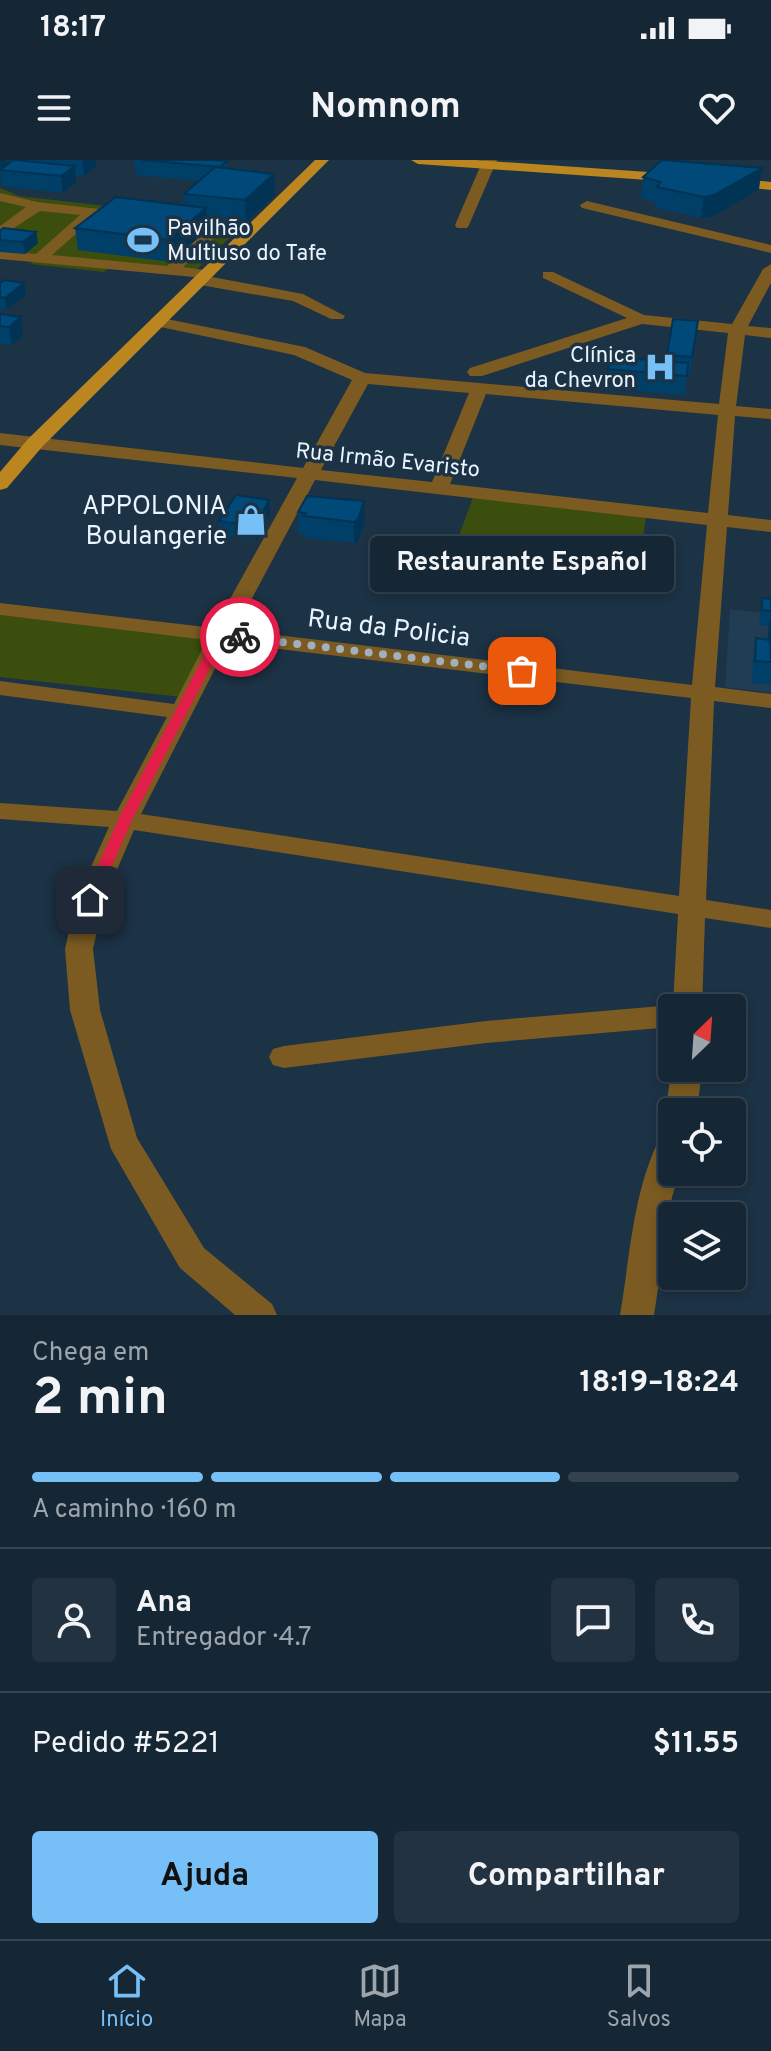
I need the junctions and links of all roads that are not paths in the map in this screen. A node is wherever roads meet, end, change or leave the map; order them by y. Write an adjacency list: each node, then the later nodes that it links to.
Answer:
1 (322, 160): 13 (main road)
2 (418, 160): 3 (main road)
3 (489, 163): 4 (main road); 11 (street)
4 (699, 180)
5 (715, 181): 6 (main road)
6 (771, 186)
7 (0, 197): 9 (street)
8 (587, 205): 15 (street)
9 (37, 206): 10 (street); 14 (street)
10 (92, 212): 12 (street); 17 (street)
11 (462, 225)
12 (218, 226): 13 (street); 19 (street)
13 (251, 230): 21 (main road)
14 (0, 233)
15 (771, 249)
16 (0, 255): 17 (street)
17 (39, 259): 19 (street)
18 (771, 269): 25 (street)
19 (171, 270): 21 (street)
20 (548, 275): 23 (street)
21 (204, 277): 22 (street); 24 (main road)
22 (337, 316)
23 (641, 319): 25 (street); 28 (street)
24 (157, 322): 27 (street); 32 (main road)
25 (737, 330): 26 (street); 29 (street)
26 (771, 333)
27 (362, 378): 28 (street); 33 (street)
28 (478, 380): 29 (street); 35 (street)
29 (727, 410): 30 (street); 36 (street)
30 (771, 414)
31 (0, 439): 32 (street, Rua Irmão Evaristo)
32 (35, 443): 33 (street, Rua Irmão Evaristo); 34 (main road)
33 (309, 474): 35 (street, Rua Irmão Evaristo); 39 (street)
34 (0, 484)
35 (439, 488): 36 (street, Rua Irmão Evaristo)
36 (718, 520): 37 (street, Rua Irmão Evaristo); 41 (street)
37 (771, 526)
38 (0, 609): 39 (street, Rua da Policia)
39 (221, 635): 41 (street, Rua da Policia); 43 (street)
40 (0, 688): 43 (street)
41 (703, 693): 42 (street, Rua da Policia); 46 (street)
42 (771, 701)
43 (183, 712): 45 (street)
44 (0, 811): 45 (street)
45 (125, 820): 46 (street); 52 (street)
46 (695, 908): 47 (street); 48 (street)
47 (771, 919)
48 (688, 994)
49 (658, 1017): 50 (street)
50 (284, 1057)
51 (659, 1186): 53 (street)
52 (260, 1315)
53 (637, 1315)

